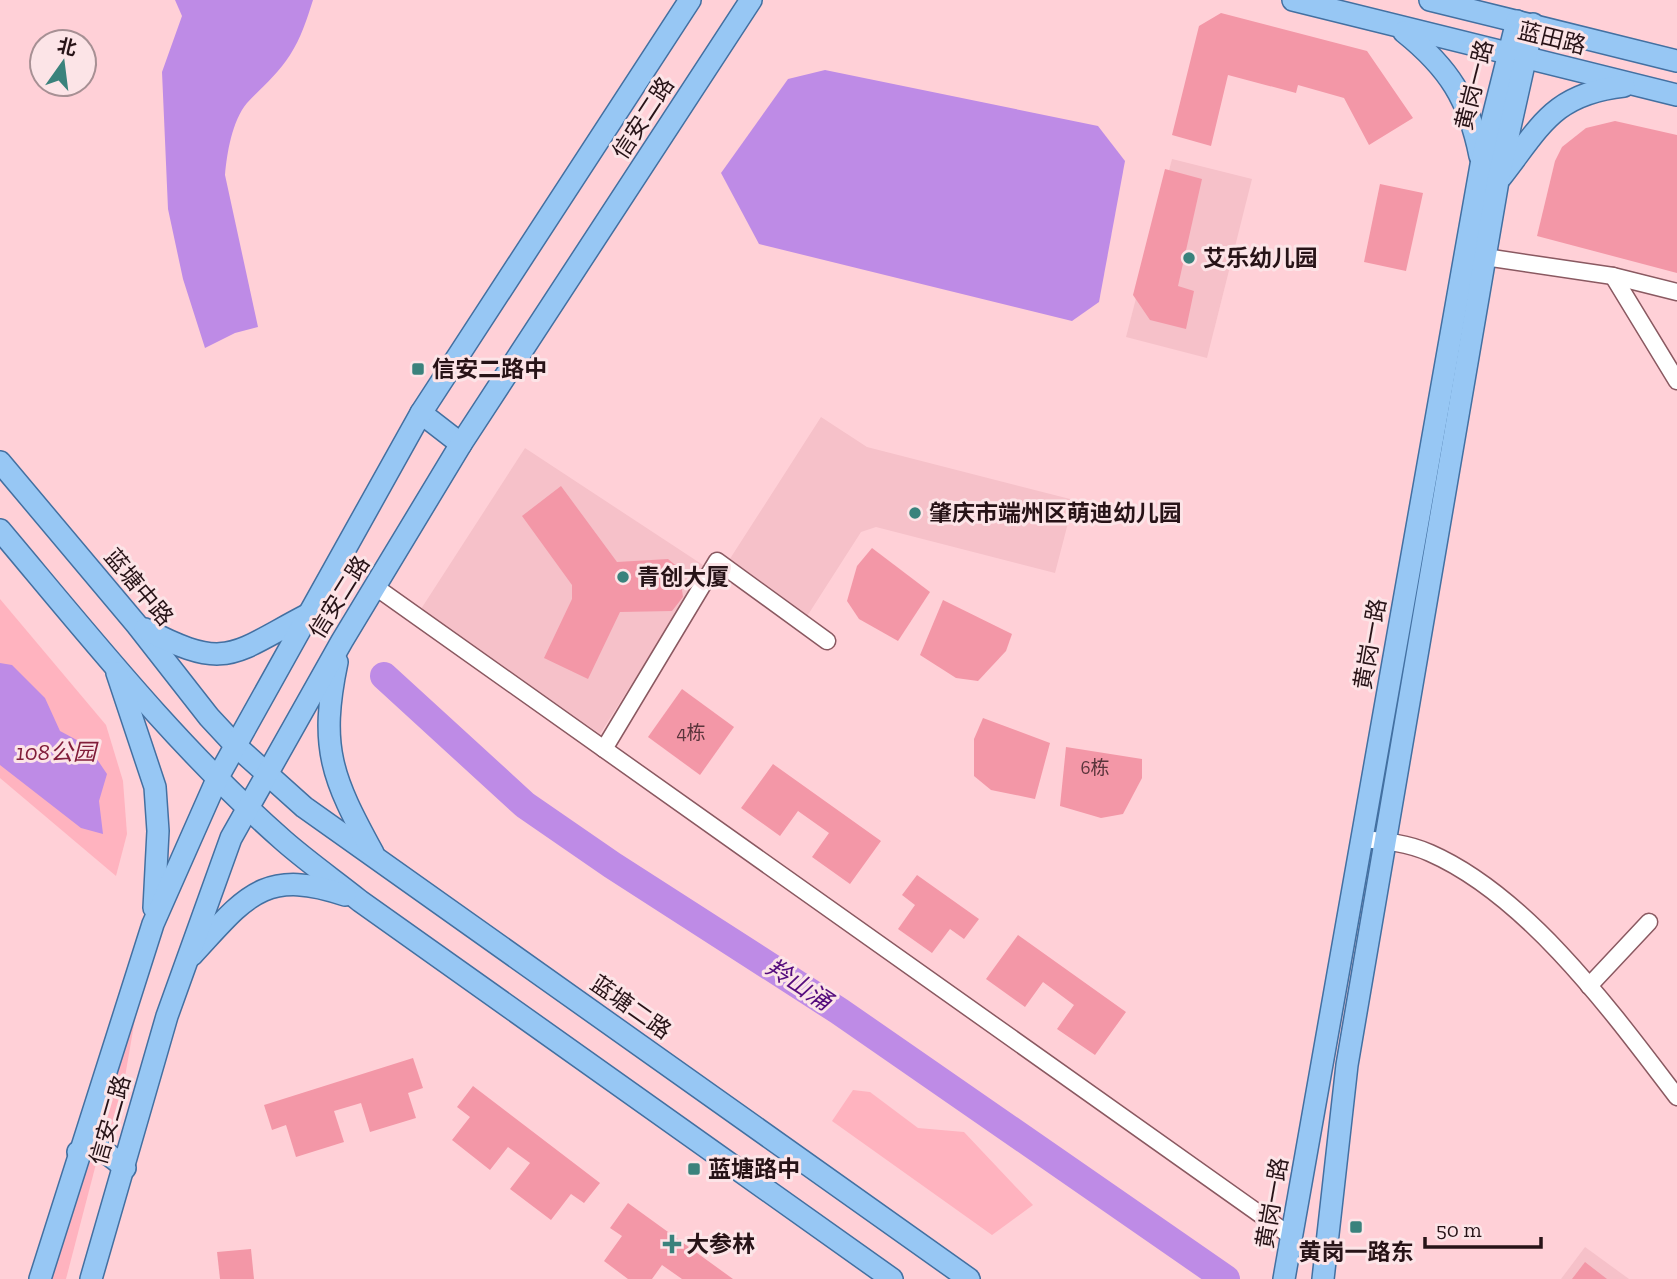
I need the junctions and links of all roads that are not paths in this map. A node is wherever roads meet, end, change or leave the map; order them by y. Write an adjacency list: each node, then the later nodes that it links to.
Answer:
1 (690, 0): 17 (main road, 信安二路)
2 (751, 0): 18 (main road, 信安二路)
3 (1293, 0): 6 (main road, 蓝田路)
4 (1430, 0): 5 (main road, 蓝田路)
5 (1525, 22): 7 (main road, 黄岗一路); 8 (main road, 蓝田路)
6 (1399, 28): 7 (main road, 蓝田路); 11 (main road)
7 (1517, 57): 9 (main road, 蓝田路); 11 (main road, 黄岗一路); 12 (main road, 黄岗一路)
8 (1677, 61)
9 (1634, 85): 10 (main road, 蓝田路); 12 (main road)
10 (1677, 95)
11 (1481, 165): 32 (main road, 黄岗一路)
12 (1498, 181): 13 (main road, 黄岗一路)
13 (1485, 257): 14 (street); 33 (main road, 黄岗一路)
14 (1613, 276): 15 (street); 16 (street)
15 (1677, 292)
16 (1677, 381)
17 (421, 413): 18 (main road); 22 (main road, 信安二路)
18 (461, 444): 21 (main road, 信安二路)
19 (0, 462): 23 (main road, 蓝塘中路)
20 (0, 530): 26 (main road)
21 (377, 588): 24 (main road, 信安二路); 28 (street)
22 (307, 615): 23 (main road); 27 (main road, 信安二路)
23 (137, 625): 27 (main road, 蓝塘中路)
24 (342, 640): 29 (main road, 信安二路); 34 (main road)
25 (827, 641): 28 (street)
26 (115, 666): 30 (main road); 37 (main road)
27 (236, 746): 29 (main road, 蓝塘中路); 30 (main road, 信安二路)
28 (604, 749): 43 (street)
29 (267, 773): 31 (main road, 信安二路); 34 (main road, 蓝塘二路)
30 (218, 777): 31 (main road); 37 (main road, 信安二路)
31 (248, 805): 35 (main road); 38 (main road, 信安二路)
32 (1362, 839): 33 (street); 43 (main road, 黄岗一路)
33 (1385, 841): 39 (street); 49 (main road, 黄岗一路)
34 (376, 858): 48 (main road, 蓝塘二路)
35 (360, 901): 38 (main road); 47 (main road)
36 (1649, 922): 39 (street)
37 (153, 924): 41 (main road, 信安二路)
38 (184, 964): 42 (main road, 信安二路)
39 (1589, 986): 40 (street)
40 (1677, 1097)
41 (78, 1152): 42 (main road); 45 (main road, 信安二路)
42 (125, 1168): 46 (main road, 信安二路)
43 (1292, 1237): 44 (main road, 黄岗一路)
44 (1286, 1273)
45 (40, 1279)
46 (91, 1279)
47 (892, 1279)
48 (969, 1279)
49 (1323, 1279)

